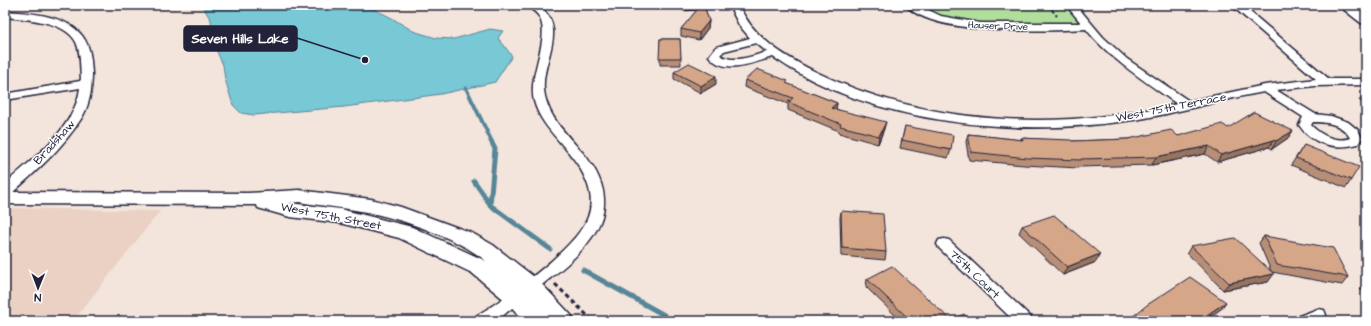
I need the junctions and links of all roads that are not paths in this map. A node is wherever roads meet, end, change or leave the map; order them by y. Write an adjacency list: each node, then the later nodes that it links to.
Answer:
1 (532, 5): 23 (street)
2 (734, 5): 11 (street, West 75th Terrace)
3 (911, 5): 10 (street, Hauser Drive)
4 (1071, 5): 10 (street)
5 (1236, 5): 13 (street)
6 (1347, 6): 7 (street); 9 (main road)
7 (1366, 8)
8 (5, 14): 15 (street, Bradshaw)
9 (1366, 20)
10 (1088, 26): 18 (street)
11 (758, 39): 12 (street, West 75th Terrace); 12 (street)
12 (774, 53): 18 (street, West 75th Terrace)
13 (1326, 82): 14 (street, West 75th Terrace); 16 (street, West 75th Terrace)
14 (1366, 82)
15 (87, 83): 17 (street); 20 (street, Bradshaw)
16 (1266, 88): 18 (street, West 75th Terrace); 19 (street)
17 (5, 96)
18 (1185, 104)
19 (1312, 118)
20 (5, 192)
21 (5, 198): 23 (main road, West 75th Street)
22 (944, 244): 27 (street, 75th Court)
23 (530, 285): 24 (street); 25 (main road); 26 (main road)
24 (482, 321)
25 (538, 321)
26 (563, 321)
27 (1024, 321)

